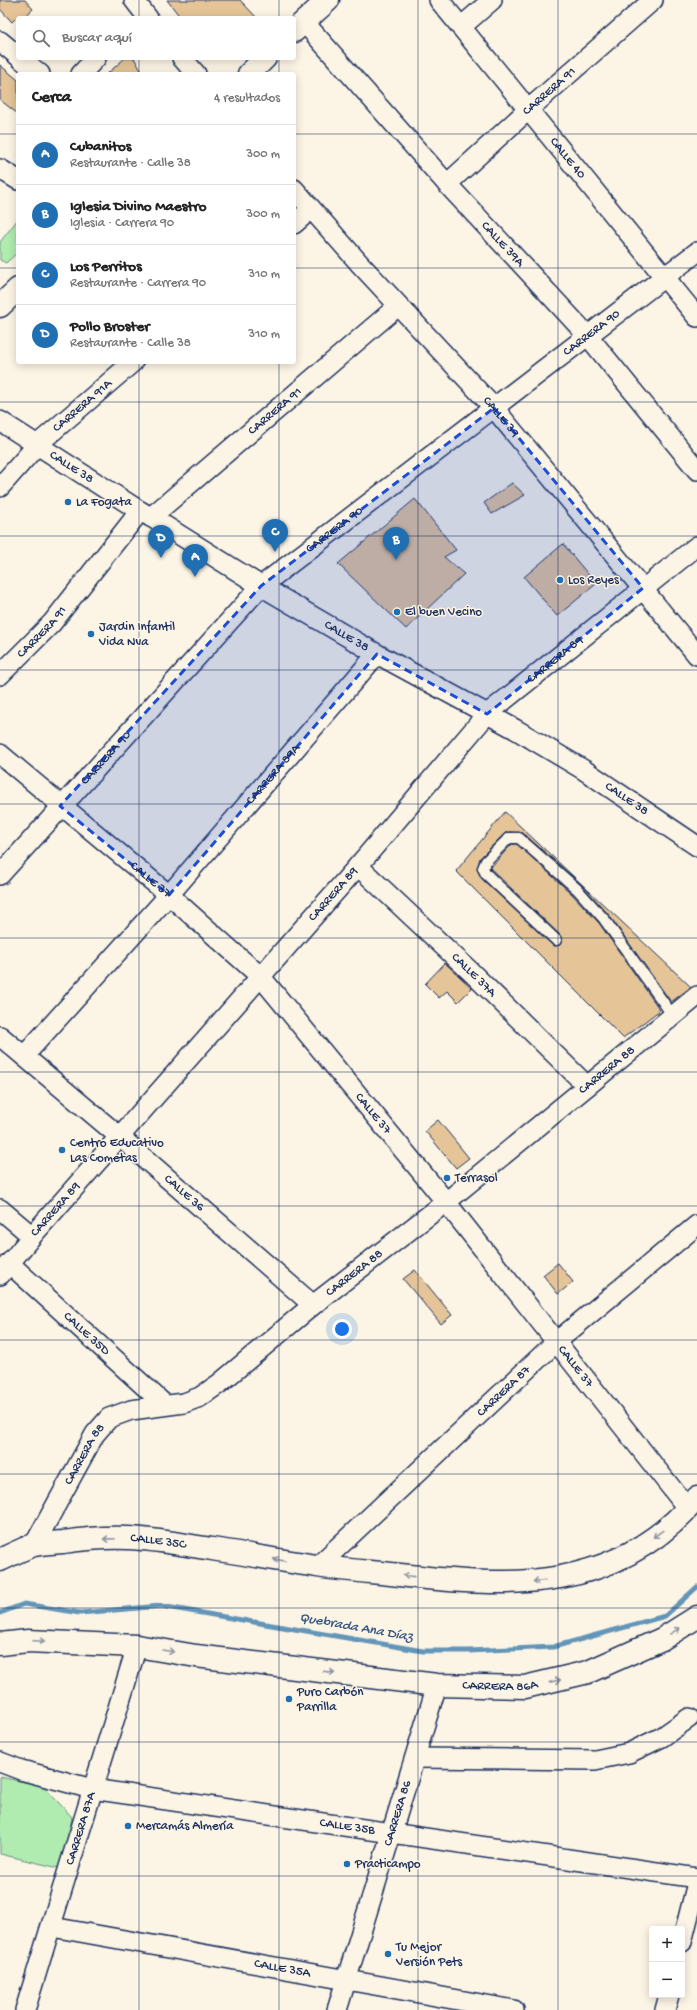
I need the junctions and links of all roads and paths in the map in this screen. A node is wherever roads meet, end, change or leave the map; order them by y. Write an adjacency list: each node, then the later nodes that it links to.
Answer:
1 (328, 0): 5 (street)
2 (439, 0): 6 (street, CALLE 40)
3 (492, 0): 6 (street)
4 (653, 0): 17 (street, CARRERA 91)
5 (299, 27): 20 (street, CALLE 39A)
6 (461, 27): 17 (street, CALLE 40)
7 (0, 41): 8 (street)
8 (16, 54)
9 (23, 60): 13 (street)
10 (94, 60): 14 (street)
11 (184, 60): 15 (street)
12 (264, 60): 16 (street)
13 (38, 72)
14 (83, 72)
15 (194, 72)
16 (251, 72)
17 (529, 109): 20 (street, CARRERA 91); 25 (street, CALLE 40)
18 (0, 169): 19 (street)
19 (16, 179)
20 (447, 184): 30 (street, CALLE 39A)
21 (296, 191): 22 (street, CALLE 39)
22 (311, 209): 23 (street); 28 (street, CALLE 39)
23 (296, 222)
24 (697, 252): 25 (street, CARRERA 90)
25 (665, 277): 29 (street, CALLE 40); 30 (street, CARRERA 90)
26 (16, 291): 27 (street)
27 (0, 306)
28 (398, 306): 32 (street, CALLE 39); 37 (street, CARRERA 91)
29 (697, 317)
30 (588, 336): 32 (street, CARRERA 90); 35 (street, CALLE 39A)
31 (131, 364): 34 (street, CARRERA 91A)
32 (494, 408): 39 (street, CARRERA 90); 40 (street, CALLE 39)
33 (0, 421): 34 (street, CALLE 38)
34 (38, 444): 36 (street, CARRERA 91A); 37 (street, CALLE 38)
35 (697, 470)
36 (0, 487)
37 (146, 514): 39 (street, CALLE 38); 43 (street, CARRERA 91)
38 (697, 546): 40 (street, CARRERA 89)
39 (261, 586): 41 (street, CALLE 38); 46 (street, CARRERA 90)
40 (643, 588): 42 (street, CALLE 39); 44 (street, CARRERA 89)
41 (377, 654): 44 (street, CALLE 38); 50 (street, CARRERA 89A)
42 (697, 655)
43 (0, 675)
44 (487, 714): 47 (street, CALLE 38); 48 (street, CARRERA 89)
45 (0, 754): 46 (street, CALLE 37)
46 (60, 806): 49 (street, CARRERA 90); 50 (street, CALLE 37)
47 (697, 846)
48 (358, 866): 52 (street, CARRERA 89); 57 (street, CALLE 37A)
49 (0, 875)
50 (169, 895): 52 (street, CALLE 37); 56 (street, CARRERA 89A)
51 (556, 940): 54 (lane)
52 (261, 977): 58 (street, CARRERA 89); 59 (street, CALLE 37)
53 (697, 996): 54 (street, CARRERA 88)
54 (673, 1016): 57 (street, CARRERA 88)
55 (0, 1036): 56 (street, CALLE 36)
56 (24, 1056): 58 (street, CALLE 36)
57 (587, 1086): 59 (street, CARRERA 88)
58 (120, 1137): 62 (street, CARRERA 89); 64 (street, CALLE 36)
59 (446, 1202): 64 (street, CARRERA 88); 65 (street, CALLE 37)
60 (0, 1209): 62 (street)
61 (697, 1225): 65 (street, CARRERA 87)
62 (32, 1236): 63 (street, CARRERA 89)
63 (4, 1269): 66 (street, CALLE 35D)
64 (313, 1305): 66 (street, CARRERA 88)
65 (556, 1342): 67 (street, CALLE 37); 70 (street, CARRERA 87)
66 (165, 1405): 68 (street, CARRERA 88)
67 (694, 1509): 70 (street, one-way to 70)
68 (34, 1545): 69 (street, CALLE 35C); 70 (street, CALLE 35C, one-way to 68)
69 (0, 1560)
70 (318, 1566)
71 (697, 1617): 74 (street, CARRERA 86A, one-way to 71)
72 (0, 1644): 73 (street, one-way to 73)
73 (137, 1646): 74 (street, CARRERA 86A, one-way to 74); 78 (street, CARRERA 87A)
74 (437, 1685): 76 (street, CARRERA 86)
75 (689, 1718): 76 (street)
76 (415, 1758): 79 (street, CARRERA 86)
77 (0, 1762): 78 (street, CALLE 35B)
78 (92, 1789): 79 (street, CALLE 35B); 82 (street, CARRERA 87A)
79 (392, 1832): 80 (street, CALLE 35B); 84 (street, CARRERA 86)
80 (697, 1878)
81 (697, 1883): 83 (street)
82 (52, 1927): 84 (street, CALLE 35A); 86 (street, CARRERA 87A)
83 (685, 1930)
84 (346, 1980): 87 (street, CARRERA 86); 88 (street, CALLE 35A)
85 (668, 1998): 89 (street)
86 (25, 2010)
87 (337, 2010)
88 (514, 2010)
89 (665, 2010)

